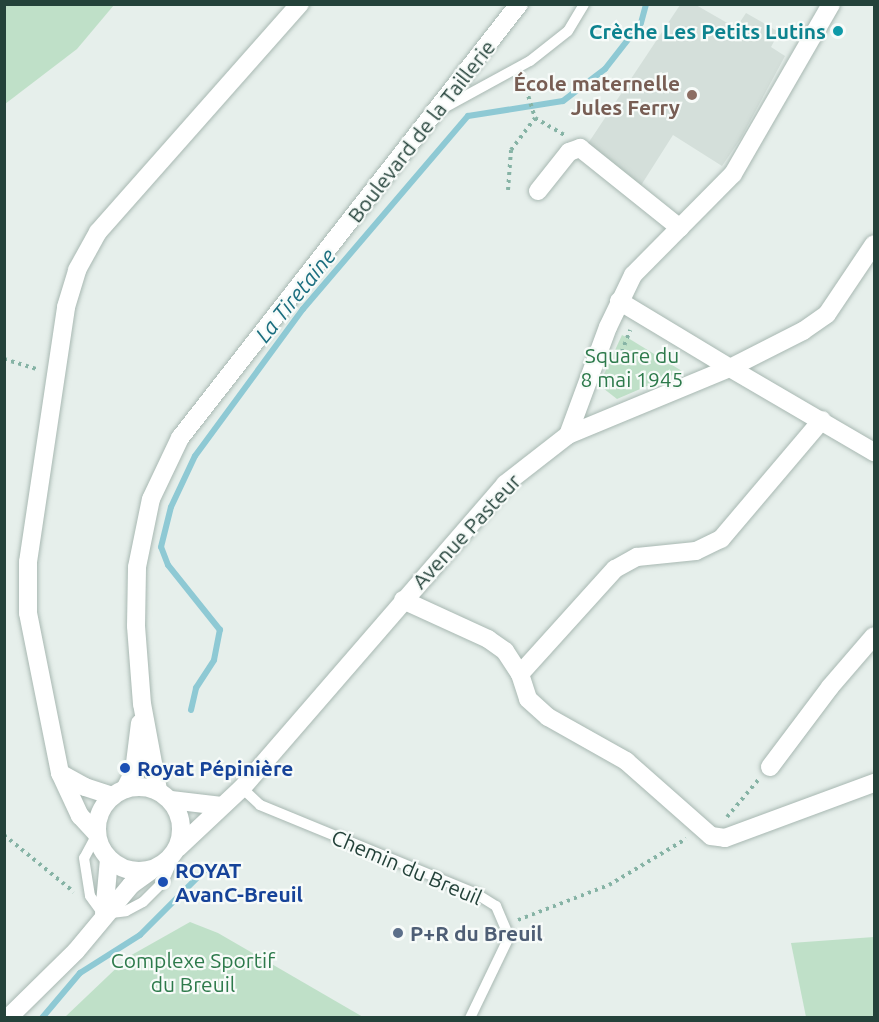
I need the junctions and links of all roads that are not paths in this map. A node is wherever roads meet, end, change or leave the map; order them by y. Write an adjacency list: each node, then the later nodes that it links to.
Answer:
1 (300, 4): 19 (street)
2 (519, 4): 5 (street, Boulevard de la Taillerie)
3 (584, 4): 5 (lane)
4 (831, 4): 7 (street)
5 (437, 111): 17 (street, Boulevard de la Taillerie)
6 (538, 191): 7 (street)
7 (680, 228): 9 (street)
8 (874, 244): 10 (street, Avenue Pasteur)
9 (619, 301): 10 (street); 12 (street)
10 (730, 368): 11 (street); 12 (street, Avenue Pasteur)
11 (822, 420): 13 (street); 16 (street)
12 (568, 435): 14 (street, Avenue Pasteur)
13 (874, 452)
14 (403, 600): 16 (street); 21 (street, Avenue Pasteur)
15 (874, 636): 18 (street)
16 (520, 674): 20 (street)
17 (142, 704): 22 (street, Boulevard de la Taillerie); 23 (street, Boulevard de la Taillerie)
18 (770, 767)
19 (60, 773): 22 (street); 25 (street)
20 (874, 783)
21 (242, 788): 24 (street, Avenue Pasteur); 31 (lane, Chemin du Breuil)
22 (119, 792): 23 (street); 25 (street)
23 (164, 795): 24 (street); 26 (street)
24 (222, 806): 26 (street, Avenue Pasteur)
25 (97, 834): 27 (street); 29 (lane)
26 (178, 848): 28 (street); 29 (lane)
27 (109, 859): 28 (street); 29 (street)
28 (152, 870): 29 (street)
29 (104, 914): 30 (street)
30 (8, 1017)
31 (470, 1017)

